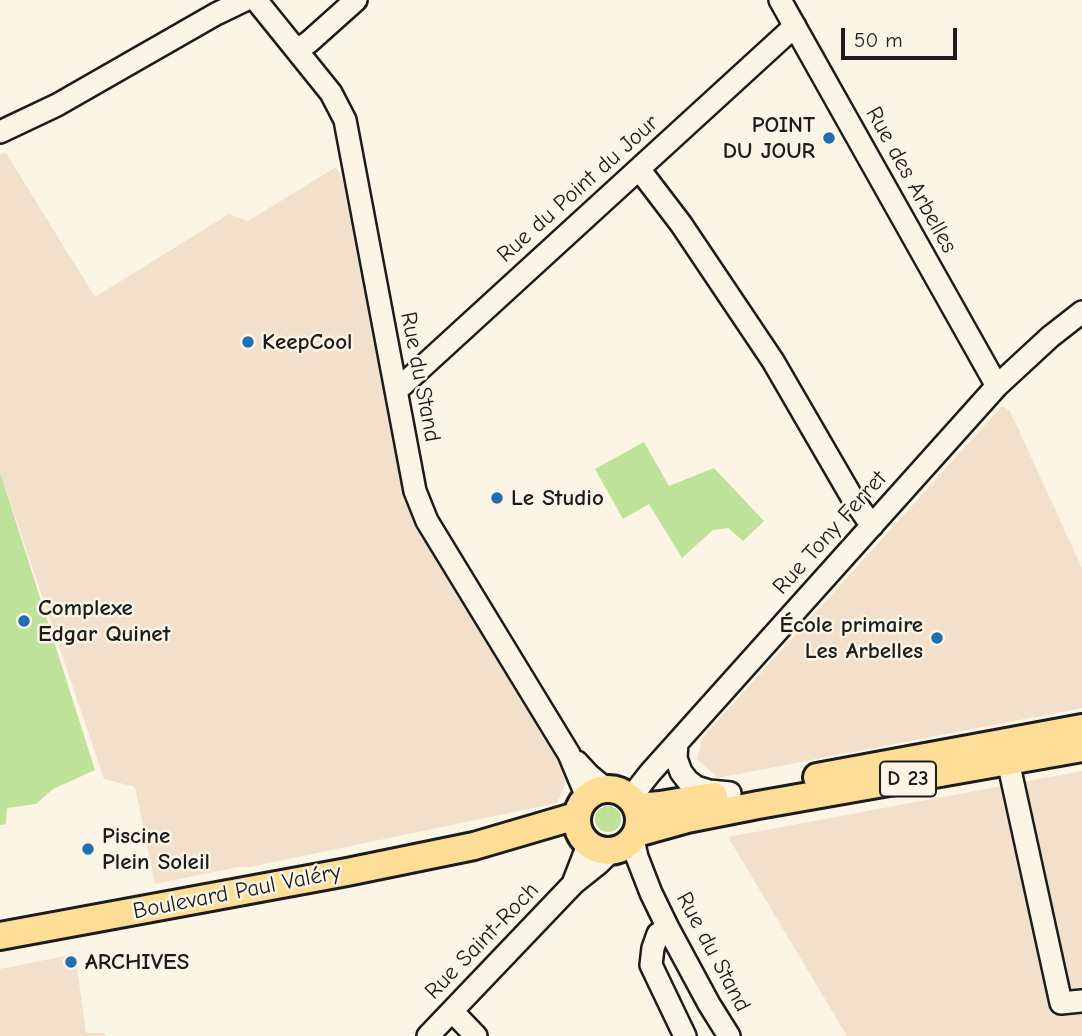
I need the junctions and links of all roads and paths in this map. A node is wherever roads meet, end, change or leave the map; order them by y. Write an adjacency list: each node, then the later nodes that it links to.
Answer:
1 (244, 0): 7 (street)
2 (256, 0): 6 (street, Rue du Stand)
3 (356, 0): 6 (street)
4 (780, 0): 5 (street, Rue des Arbelles)
5 (795, 26): 8 (street, Rue du Point du Jour); 10 (street, Rue des Arbelles)
6 (297, 50): 11 (street, Rue du Stand)
7 (0, 132)
8 (639, 169): 11 (street, Rue du Point du Jour); 12 (street)
9 (1082, 312): 10 (street, Rue Tony Ferret)
10 (997, 386): 12 (street, Rue Tony Ferret)
11 (396, 391): 18 (street, Rue du Stand)
12 (872, 526): 14 (street, Rue Tony Ferret)
13 (1082, 728): 17 (main road, D 23)
14 (677, 743): 17 (street); 18 (street, Rue Tony Ferret)
15 (1082, 748): 16 (main road, D 23)
16 (1008, 761): 18 (main road, D 23); 21 (street)
17 (730, 793): 18 (main road, D 23)
18 (609, 824): 19 (street, Rue du Stand); 20 (main road, Boulevard Paul Valéry); 22 (street, Rue Saint-Roch)
19 (668, 928): 25 (street); 26 (street, Rue du Stand)
20 (0, 936)
21 (1082, 1001)
22 (452, 1011): 23 (street, Rue Saint-Roch); 24 (street)
23 (428, 1036)
24 (475, 1036)
25 (685, 1036)
26 (729, 1036)

